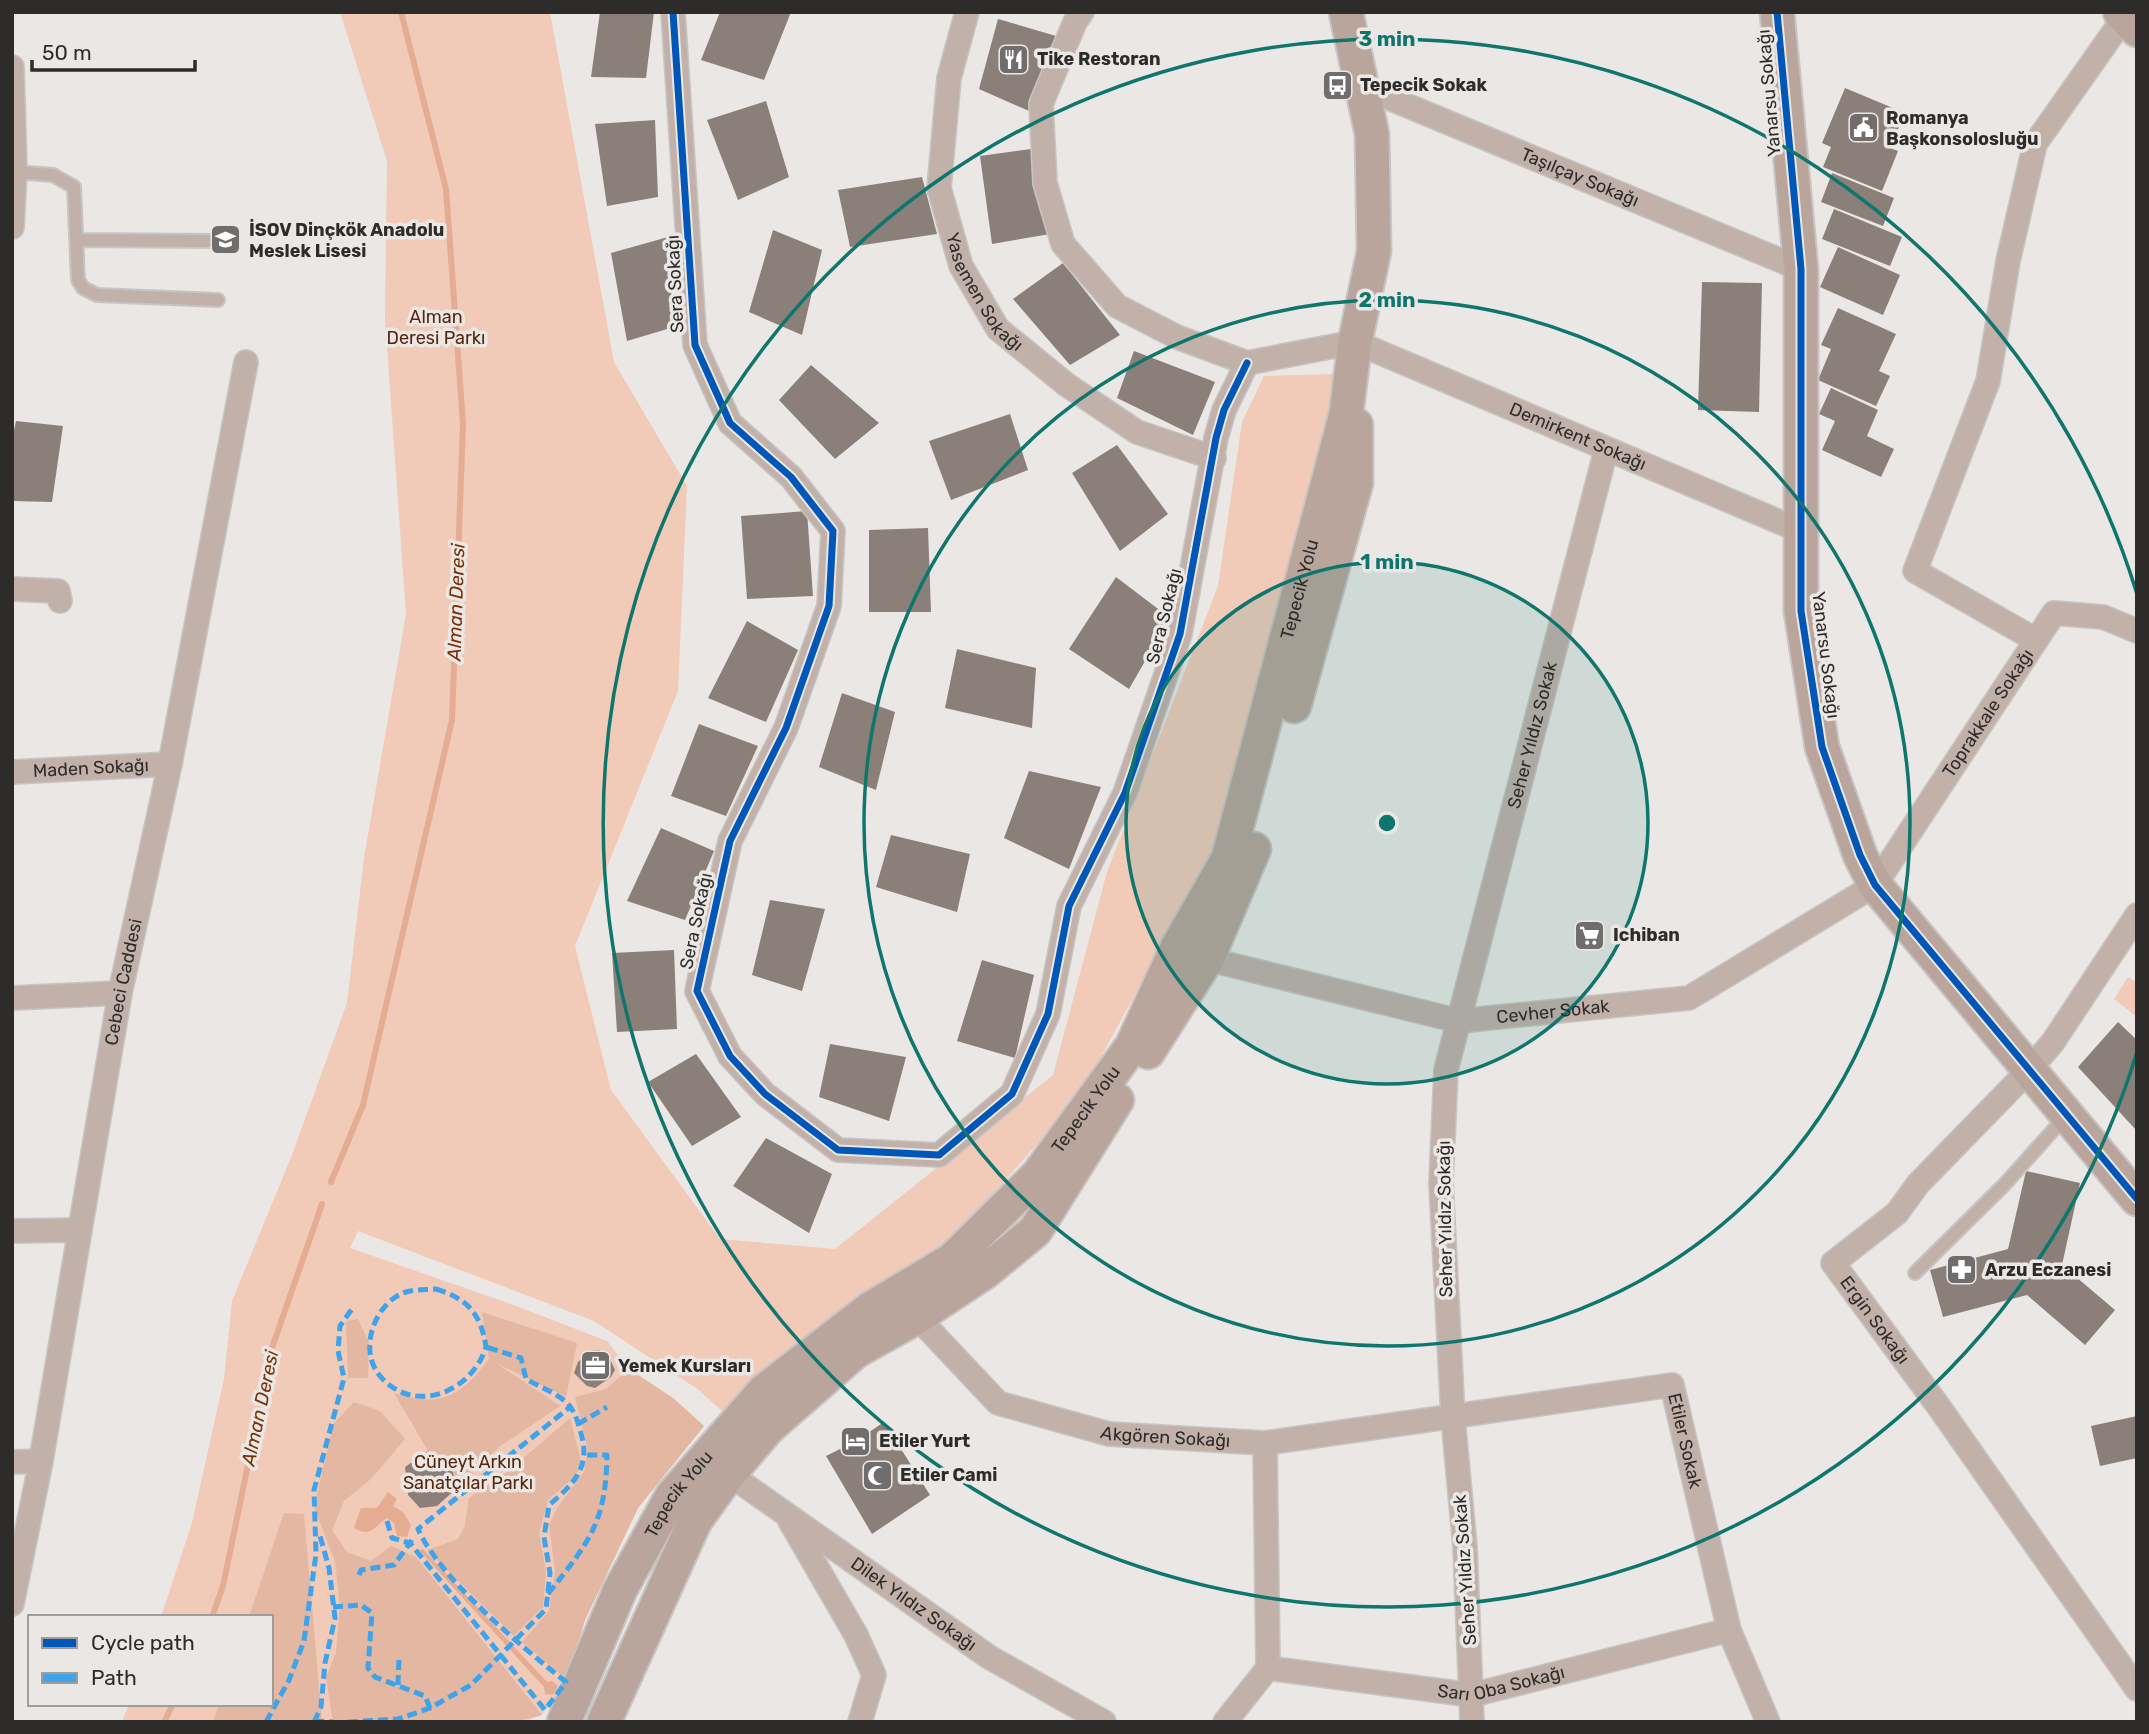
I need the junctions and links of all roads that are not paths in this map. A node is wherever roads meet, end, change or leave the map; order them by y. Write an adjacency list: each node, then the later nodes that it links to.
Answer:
1 (673, 12): 19 (street, Sera Sokağı)
2 (967, 12): 19 (street, Yasemen Sokağı)
3 (1082, 12): 17 (street)
4 (1346, 12): 8 (main road, Tepecik Yolu)
5 (1777, 12): 13 (main road, Yanarsu Sokağı)
6 (2128, 18): 24 (street)
7 (12, 68): 9 (street)
8 (1360, 86): 13 (street, Taşılçay Sokağı); 15 (main road, Tepecik Yolu)
9 (15, 172): 10 (street); 11 (lane)
10 (12, 227)
11 (77, 240): 12 (lane); 14 (lane)
12 (212, 241)
13 (1801, 269): 20 (main road, Yanarsu Sokağı)
14 (218, 300)
15 (1355, 342): 17 (street); 18 (street, Demirkent Sokağı); 29 (main road, Tepecik Yolu)
16 (246, 362): 25 (street, Cebeci Caddesi)
17 (1247, 363): 19 (street, Sera Sokağı)
18 (1606, 450): 20 (street, Demirkent Sokağı); 32 (street, Seher Yıldız Sokak)
19 (1214, 457)
20 (1801, 531): 27 (main road, Yanarsu Sokağı)
21 (12, 589): 22 (street)
22 (60, 601)
23 (2137, 631): 24 (street, Toprakkale Sokağı)
24 (2036, 640): 27 (street, Toprakkale Sokağı)
25 (170, 764): 26 (street, Maden Sokağı); 30 (street, Cebeci Caddesi)
26 (12, 772)
27 (1875, 885): 32 (street, Cevher Sokak); 33 (main road, Yanarsu Sokağı)
28 (2137, 915): 33 (street, Ergin Sokağı)
29 (1192, 954): 32 (street, Cevher Sokak); 39 (main road, Tepecik Yolu)
30 (120, 993): 31 (street); 36 (street, Cebeci Caddesi)
31 (12, 998)
32 (1459, 1021): 40 (street, Seher Yıldız Sokağı)
33 (2029, 1070): 34 (main road, Yanarsu Sokağı); 49 (street, Ergin Sokağı)
34 (2067, 1115): 35 (main road, Yanarsu Sokağı); 38 (lane)
35 (2137, 1199)
36 (80, 1230): 37 (street); 43 (street, Cebeci Caddesi)
37 (12, 1231)
38 (1915, 1273)
39 (907, 1305): 41 (street, Akgören Sokağı); 44 (main road, Tepecik Yolu)
40 (1453, 1418): 41 (street, Akgören Sokağı); 47 (street, Etiler Sokak); 50 (street, Seher Yıldız Sokak)
41 (1265, 1443): 48 (street)
42 (12, 1461): 43 (street)
43 (41, 1461): 46 (street, Cebeci Caddesi)
44 (718, 1466): 45 (street, Dilek Yıldız Sokağı); 51 (main road, Tepecik Yolu); 52 (main road, Tepecik Yolu)
45 (787, 1515): 53 (street); 54 (street, Dilek Yıldız Sokağı)
46 (12, 1604)
47 (1729, 1630): 50 (street, Sarı Oba Sokağı); 57 (street)
48 (1268, 1668): 50 (street, Sarı Oba Sokağı); 55 (street)
49 (2137, 1689)
50 (1472, 1695): 56 (street, Seher Yıldız Sokak)
51 (565, 1717): 52 (main road)
52 (602, 1722)
53 (860, 1722)
54 (1104, 1722)
55 (1225, 1722)
56 (1472, 1722)
57 (1768, 1722)

